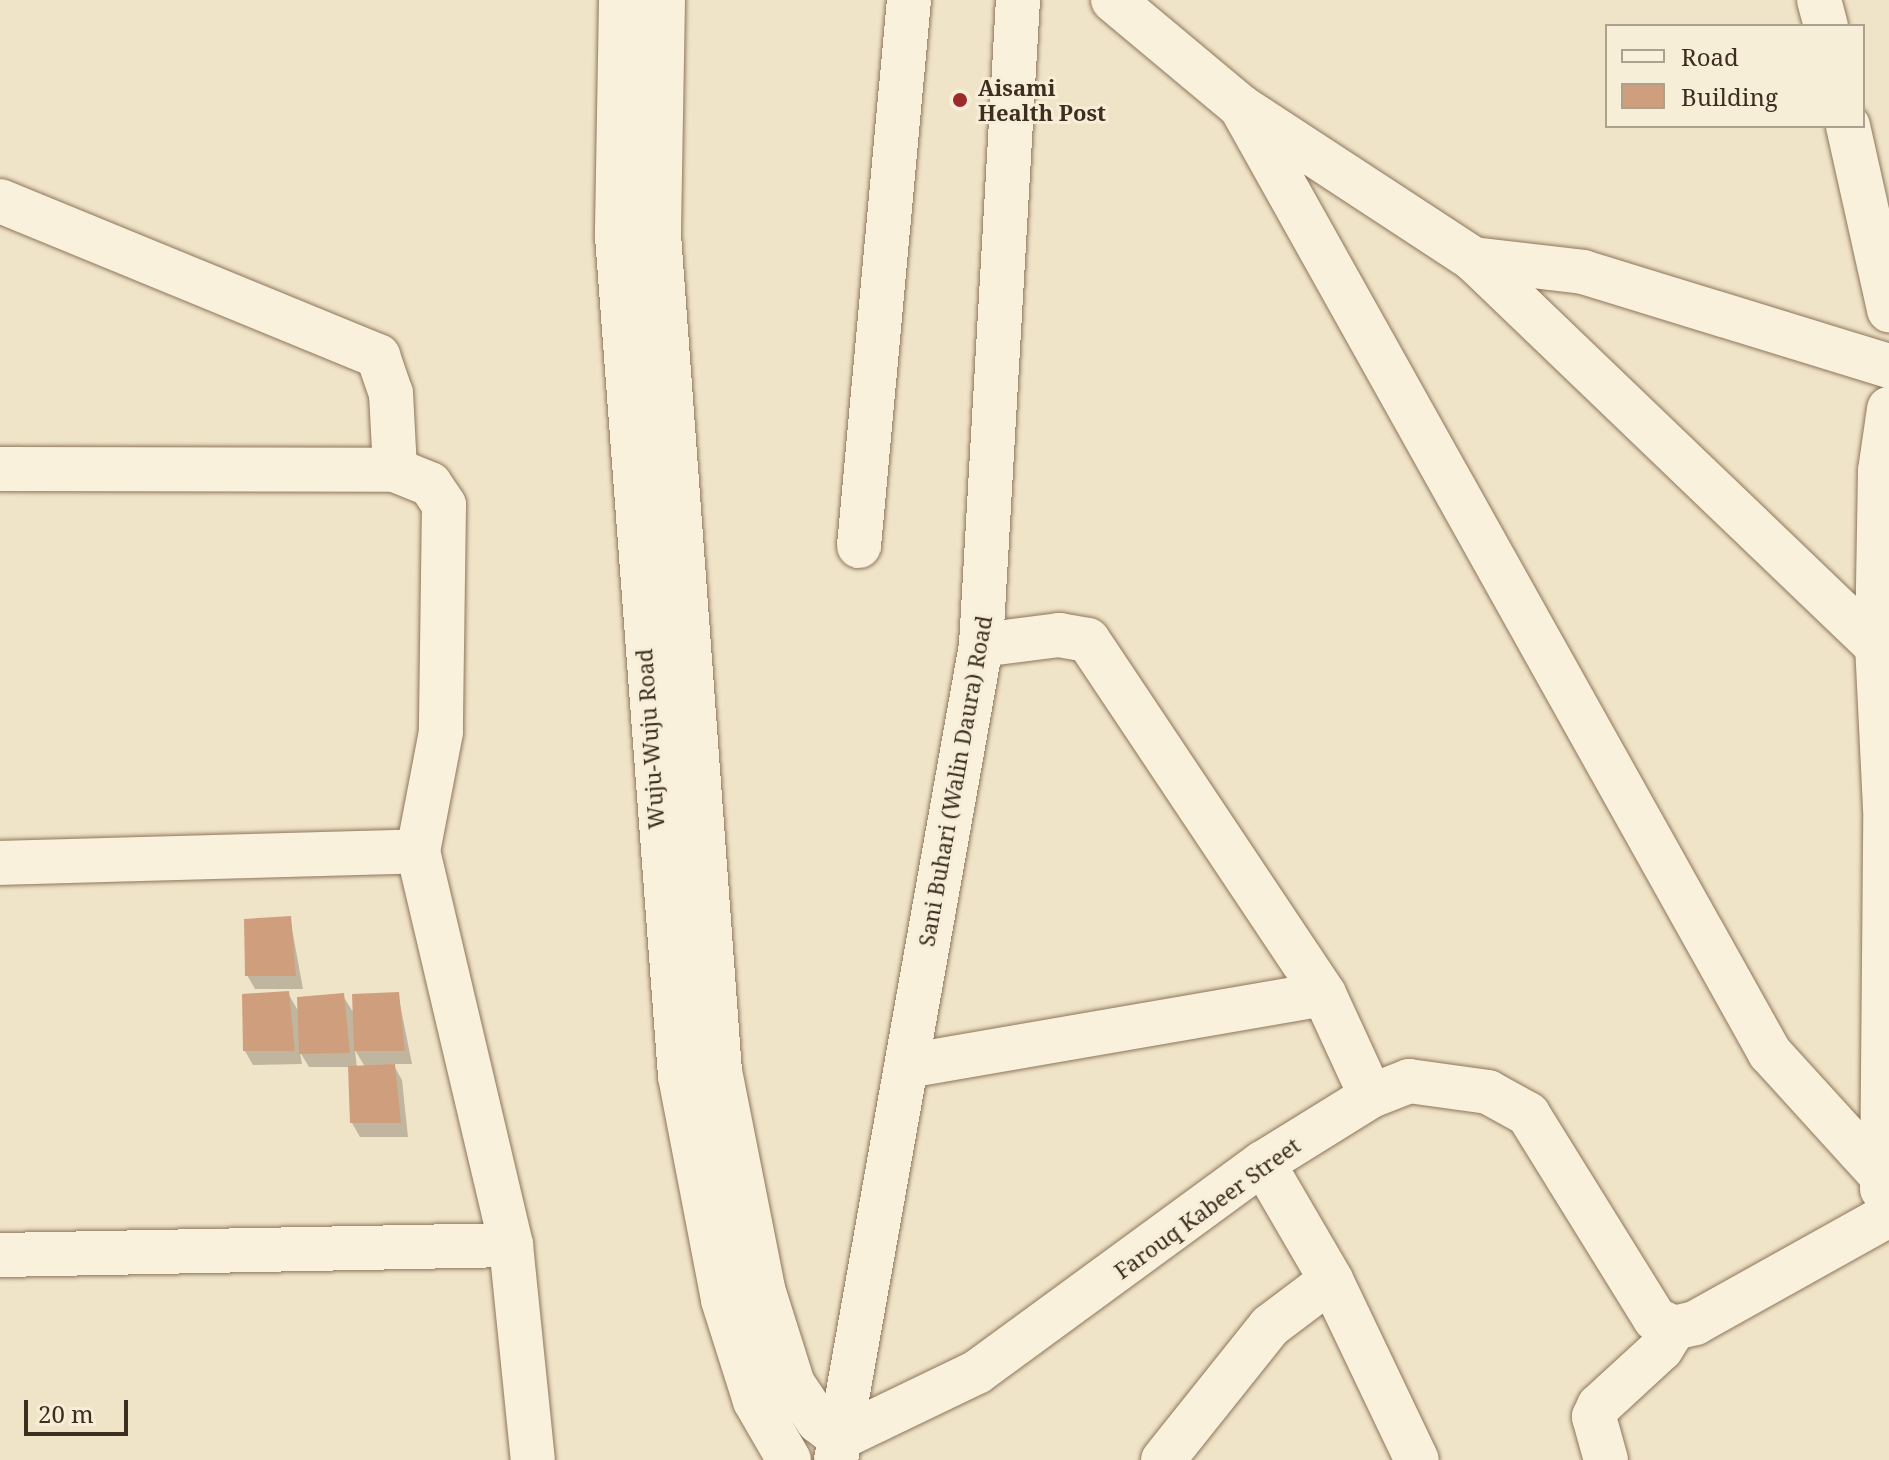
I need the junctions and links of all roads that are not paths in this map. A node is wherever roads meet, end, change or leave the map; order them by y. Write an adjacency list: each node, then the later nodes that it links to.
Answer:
1 (621, 0): 34 (street, Wuju-Wuju Road)
2 (663, 0): 32 (street, Wuju-Wuju Road)
3 (909, 0): 17 (street)
4 (1018, 0): 18 (street, Sani Buhari (Walin Daura) Road)
5 (1113, 0): 8 (street)
6 (1819, 0): 7 (street)
7 (1825, 24)
8 (1241, 107): 11 (street); 26 (street)
9 (1848, 128): 12 (street)
10 (0, 201): 16 (street)
11 (1473, 259): 13 (street); 19 (street)
12 (1889, 310)
13 (1889, 366)
14 (1889, 409): 19 (street)
15 (0, 469): 16 (street)
16 (395, 470): 20 (street)
17 (859, 546)
18 (981, 645): 22 (street); 23 (street, Sani Buhari (Walin Daura) Road)
19 (1883, 651): 26 (street)
20 (418, 851): 21 (street); 28 (street)
21 (0, 863)
22 (1324, 994): 23 (street); 24 (street)
23 (907, 1066): 32 (street, Sani Buhari (Walin Daura) Road)
24 (1371, 1096): 25 (street, Farouq Kabeer Street); 31 (street, Farouq Kabeer Street)
25 (1263, 1163): 30 (street); 32 (street, Farouq Kabeer Street)
26 (1880, 1174): 27 (street)
27 (1888, 1223): 31 (street)
28 (511, 1245): 29 (street); 33 (street)
29 (0, 1255)
30 (1331, 1280): 35 (street); 36 (street)
31 (1674, 1328): 37 (street)
32 (838, 1449)
33 (533, 1460)
34 (789, 1460)
35 (1163, 1460)
36 (1417, 1460)
37 (1606, 1460)

